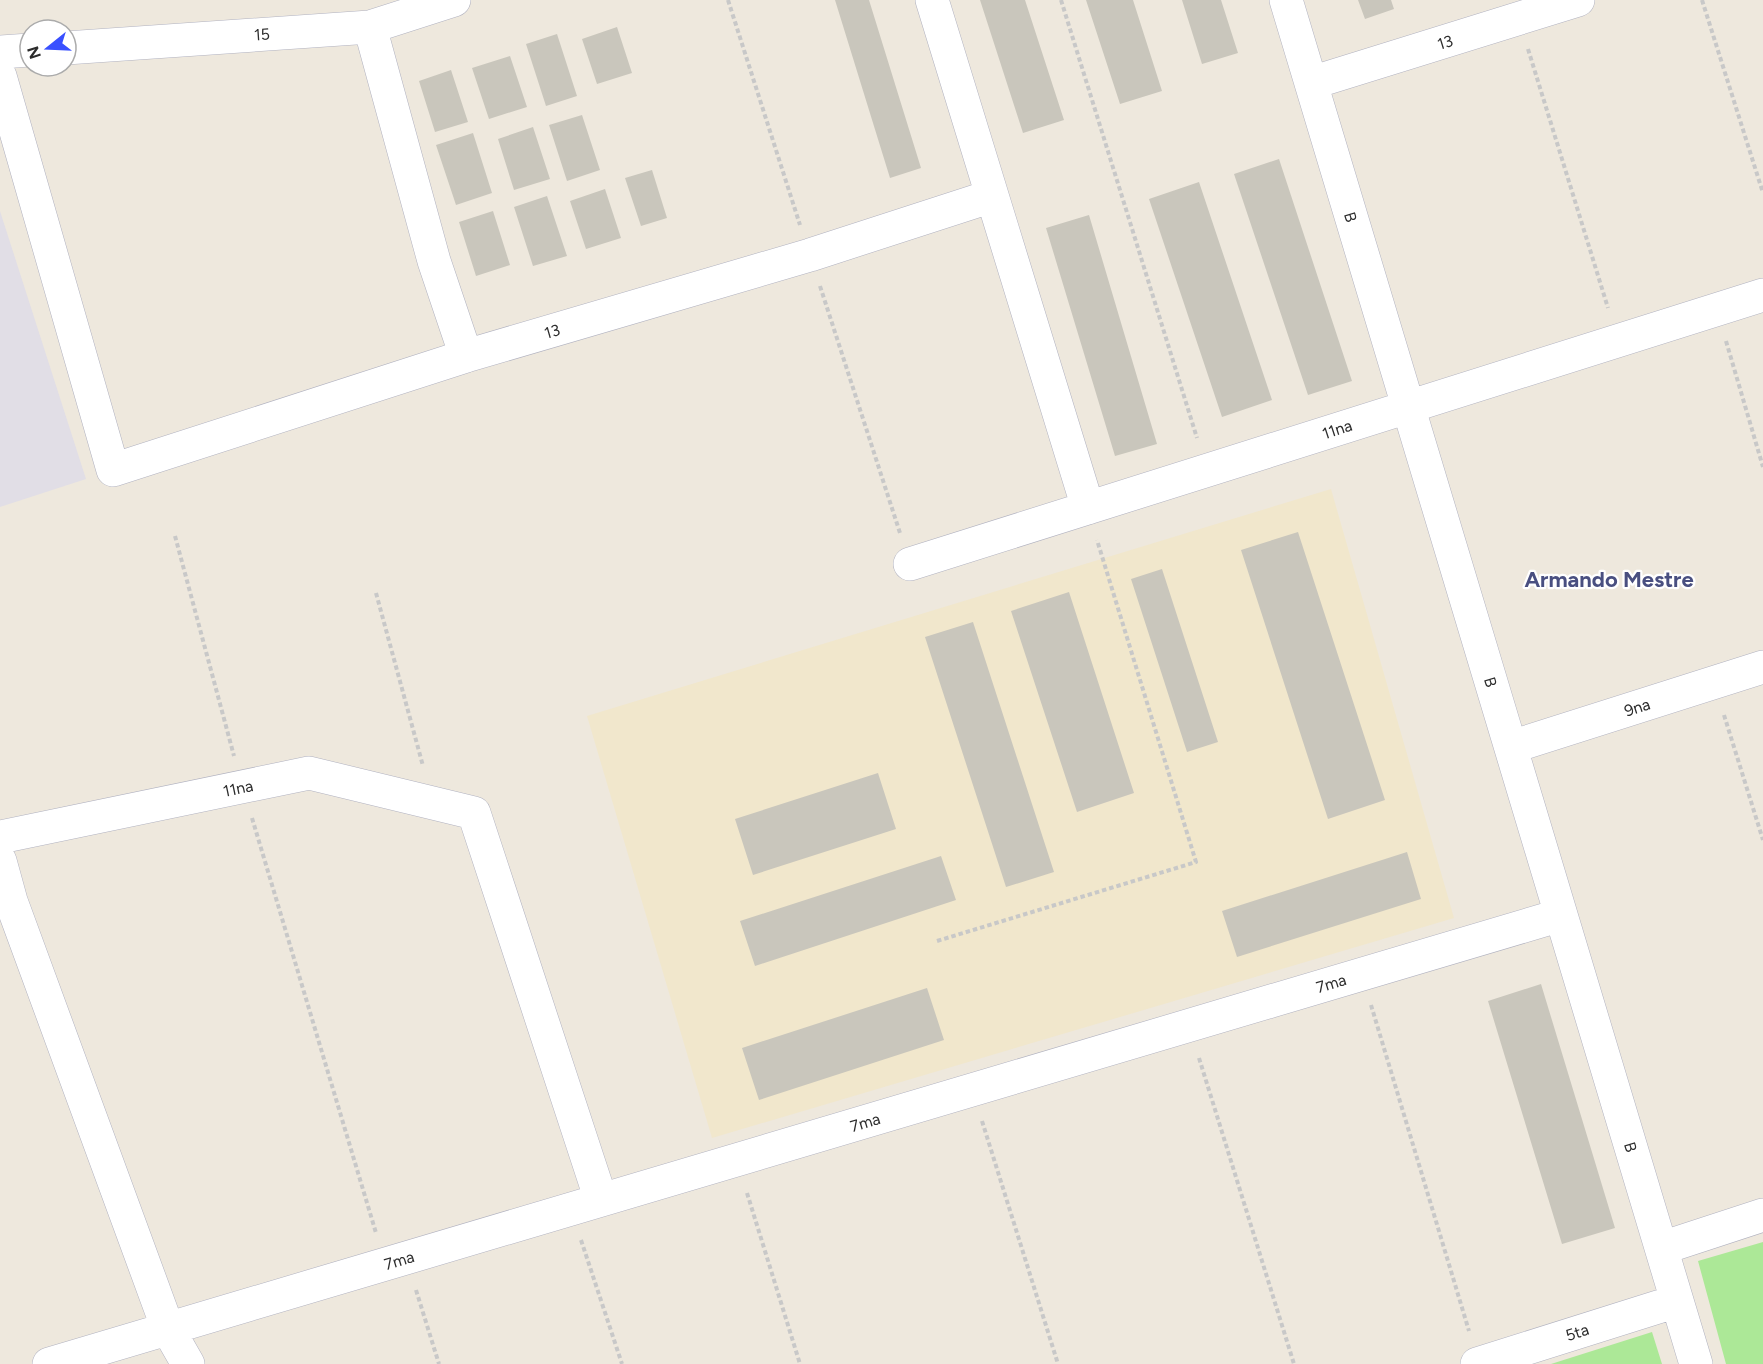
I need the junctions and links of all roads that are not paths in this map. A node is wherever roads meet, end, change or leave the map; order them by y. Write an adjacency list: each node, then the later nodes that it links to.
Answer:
1 (454, 0): 5 (street, 15)
2 (932, 0): 11 (street)
3 (1286, 0): 10 (street, B)
4 (1578, 0): 10 (street, 13)
5 (370, 27): 6 (street, 15); 13 (street)
6 (78, 47)
7 (18, 51): 8 (street)
8 (0, 52)
9 (0, 76): 13 (street, 13)
10 (1311, 83): 14 (street, B)
11 (992, 196): 13 (street, 13); 15 (street)
12 (1763, 295): 14 (street, 11na)
13 (466, 356)
14 (1408, 406): 15 (street, 11na); 18 (street, B)
15 (1088, 508): 16 (street, 11na)
16 (910, 564)
17 (1763, 667): 18 (street, 9na)
18 (1511, 747): 21 (street, B)
19 (0, 837): 22 (street, 11na)
20 (0, 861): 26 (street)
21 (1561, 915): 22 (street, 7ma); 24 (street, B)
22 (601, 1200): 26 (street, 7ma)
23 (1763, 1215): 24 (street)
24 (1662, 1248): 25 (street, B)
25 (1677, 1301): 29 (street, 5ta); 30 (street, B)
26 (168, 1329): 27 (street, 7ma); 28 (street)
27 (49, 1364)
28 (188, 1364)
29 (1478, 1364)
30 (1696, 1364)

